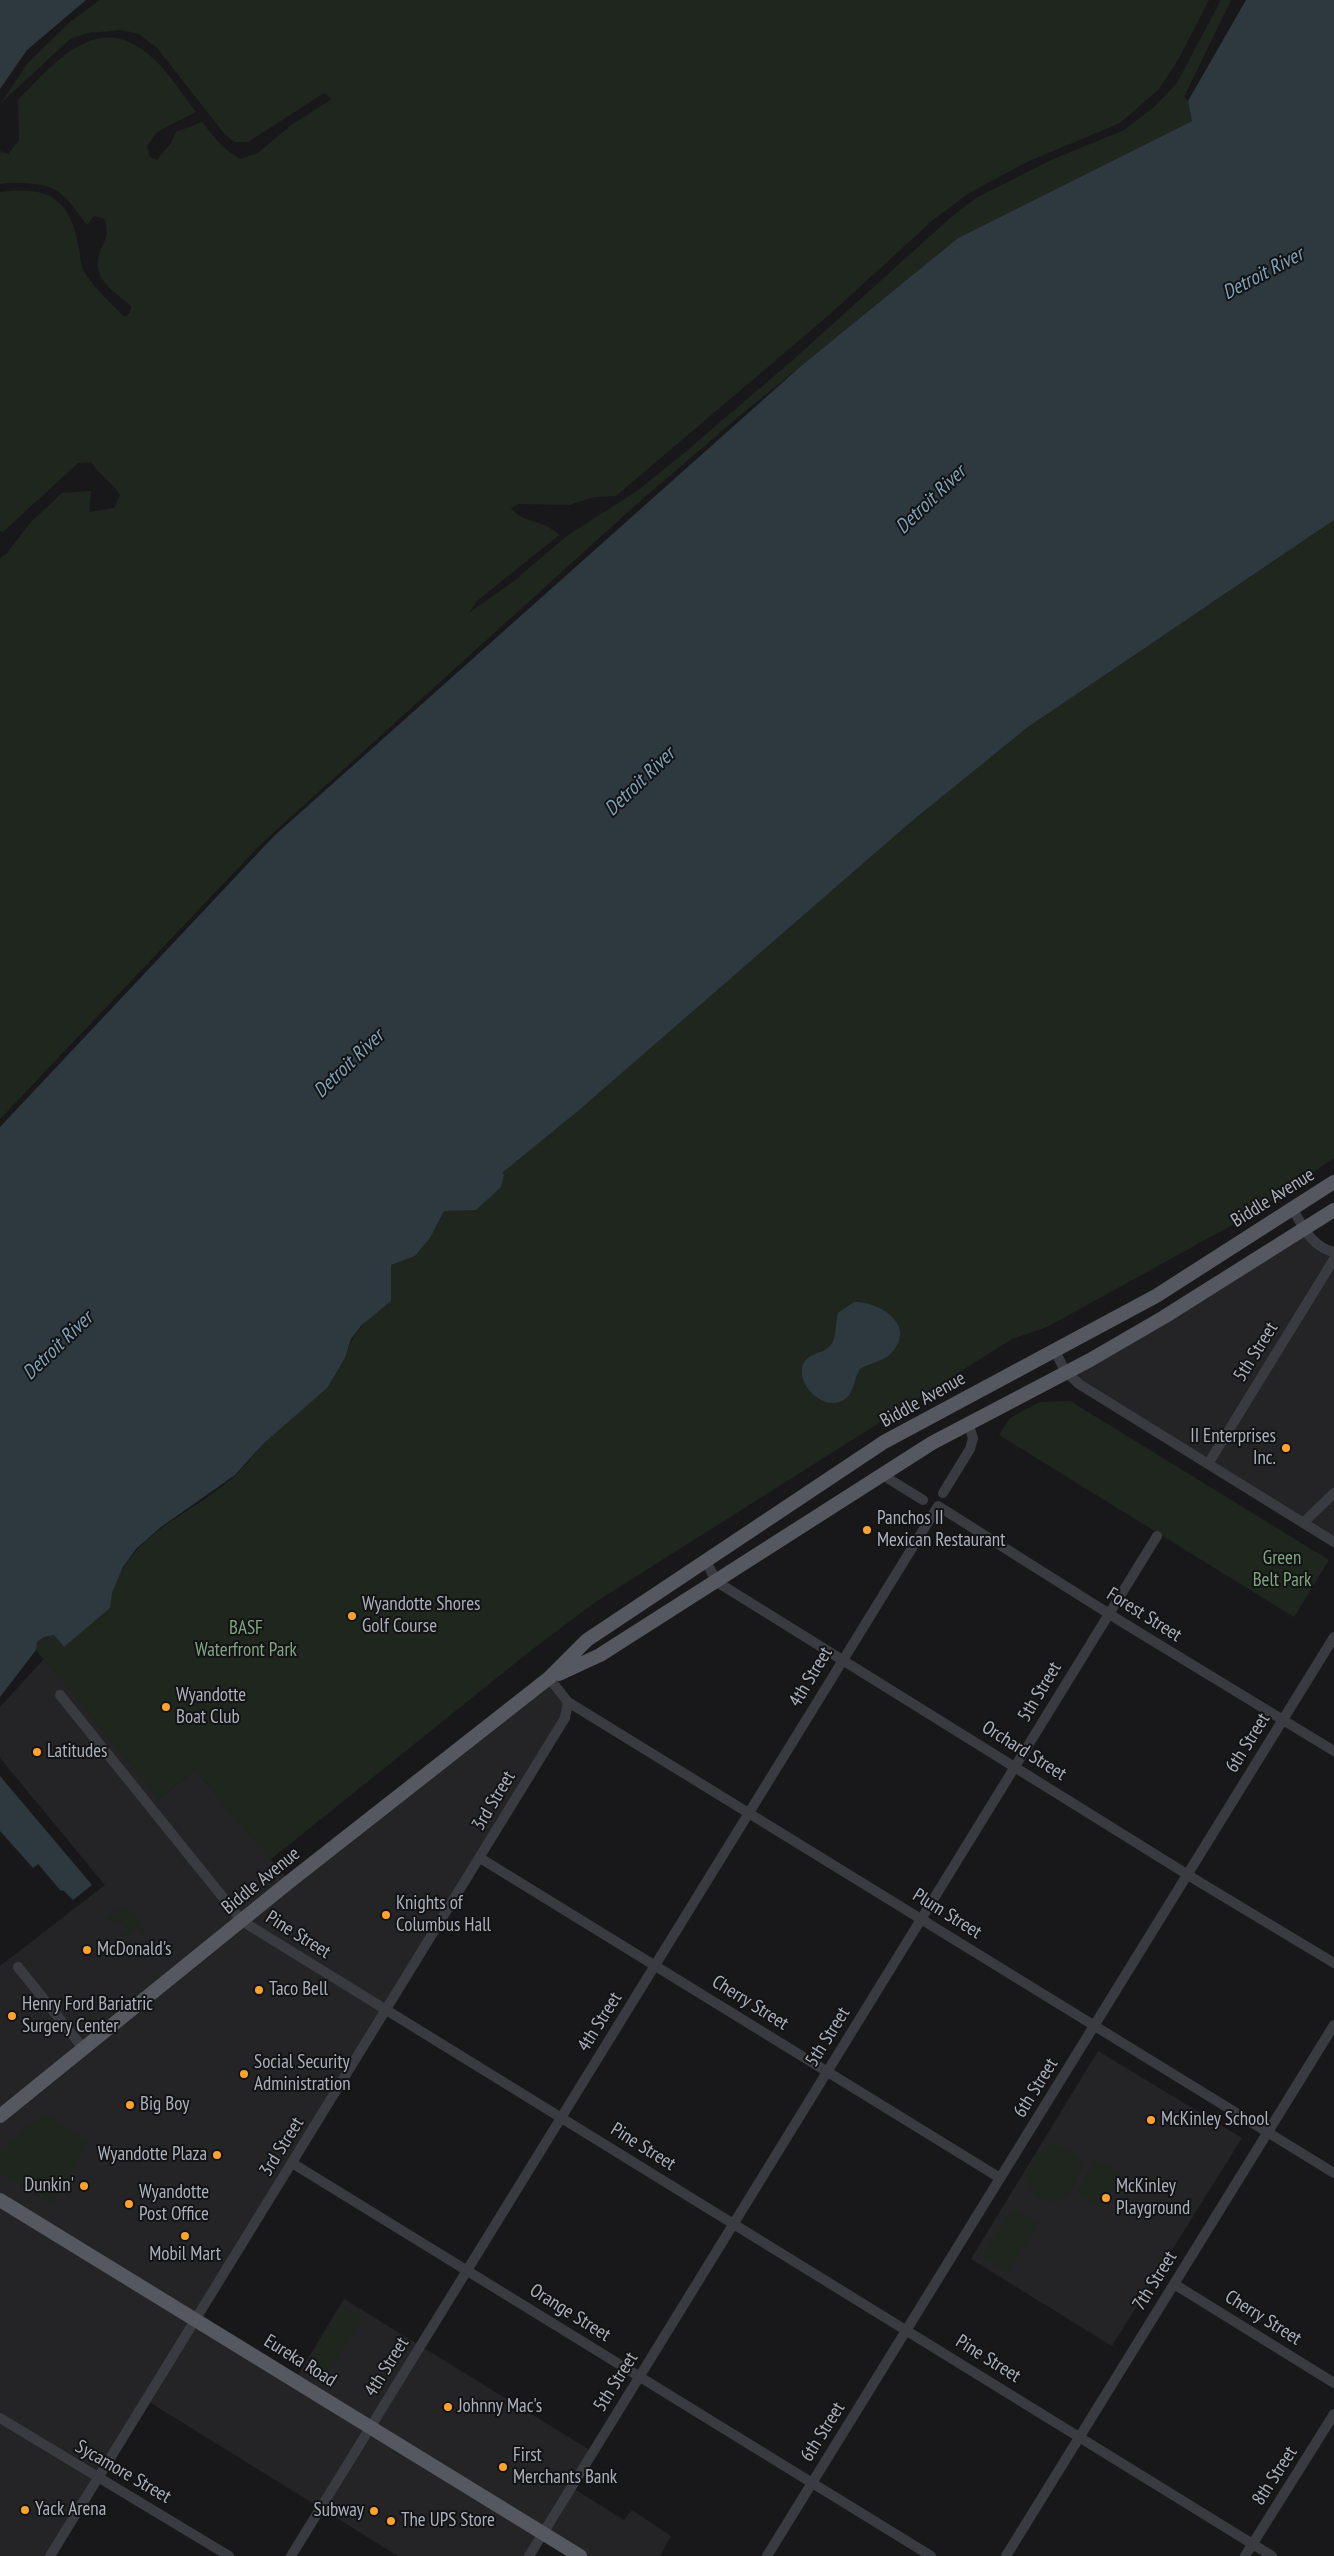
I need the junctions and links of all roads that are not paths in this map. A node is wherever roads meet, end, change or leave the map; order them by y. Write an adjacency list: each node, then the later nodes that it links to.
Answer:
1 (1334, 1182): 2 (main road, Biddle Avenue)
2 (1292, 1208): 4 (street); 7 (main road, Biddle Avenue)
3 (1334, 1210): 4 (main road, Biddle Avenue)
4 (1304, 1229): 5 (street); 8 (main road, Biddle Avenue)
5 (1334, 1252)
6 (1334, 1259): 10 (street, 5th Street)
7 (1055, 1351): 8 (street); 19 (main road, Biddle Avenue)
8 (1065, 1372): 9 (main road, Biddle Avenue); 10 (street)
9 (968, 1423): 11 (main road, Biddle Avenue); 12 (street)
10 (1208, 1464): 16 (street)
11 (882, 1474): 14 (street); 20 (main road, Biddle Avenue)
12 (943, 1493)
13 (1334, 1493): 16 (street)
14 (923, 1500)
15 (938, 1506): 21 (street, Forest Street); 23 (street, 4th Street)
16 (1303, 1523): 18 (street)
17 (1157, 1536): 21 (street, 5th Street)
18 (1334, 1542)
19 (705, 1560): 20 (street, Orchard Street); 24 (main road, Biddle Avenue)
20 (717, 1582): 23 (street, Orchard Street); 24 (main road, Biddle Avenue)
21 (1108, 1614): 27 (street, Forest Street); 29 (street, 5th Street)
22 (1334, 1637): 27 (street, 6th Street)
23 (842, 1660): 29 (street, Orchard Street); 30 (street, 4th Street)
24 (548, 1678): 26 (street, Plum Street); 34 (main road, Biddle Avenue)
25 (60, 1695): 34 (street, Pine Street)
26 (568, 1702): 30 (street, Plum Street); 31 (street, 3rd Street)
27 (1283, 1720): 28 (street, Forest Street); 32 (street, 6th Street)
28 (1334, 1751)
29 (1016, 1766): 32 (street, Orchard Street); 33 (street, 5th Street)
30 (749, 1812): 33 (street, Plum Street); 36 (street, 4th Street)
31 (480, 1858): 36 (street, Cherry Street); 38 (street, 3rd Street)
32 (1187, 1874): 35 (street, Orchard Street); 39 (street, 6th Street)
33 (922, 1919): 39 (street, Plum Street); 42 (street, 5th Street)
34 (242, 1920): 38 (street, Pine Street); 41 (main road, Biddle Avenue)
35 (1334, 1963)
36 (655, 1965): 42 (street, Cherry Street); 44 (street, 4th Street)
37 (18, 1967): 41 (street)
38 (386, 2010): 44 (street, Pine Street); 46 (street, 3rd Street)
39 (1095, 2025): 45 (street, Plum Street); 48 (street, 6th Street)
40 (1334, 2025): 45 (street, 7th Street)
41 (83, 2048): 43 (main road, Biddle Avenue)
42 (828, 2071): 48 (street, Cherry Street); 50 (street, 5th Street)
43 (0, 2116)
44 (561, 2118): 50 (street, Pine Street); 51 (street, 4th Street)
45 (1268, 2132): 47 (street, Plum Street); 52 (street, 7th Street)
46 (292, 2163): 51 (street, Orange Street); 53 (street, 3rd Street)
47 (1334, 2172)
48 (1000, 2178): 54 (street, 6th Street)
49 (0, 2200): 53 (main road, Eureka Road)
50 (734, 2224): 54 (street, Pine Street); 55 (street, 5th Street)
51 (467, 2270): 55 (street, Orange Street); 59 (street, 4th Street)
52 (1174, 2284): 56 (street, Cherry Street); 60 (street, 7th Street)
53 (196, 2319): 59 (main road, Eureka Road); 61 (street, 3rd Street)
54 (907, 2330): 60 (street, Pine Street); 62 (street, 6th Street)
55 (640, 2376): 62 (street, Orange Street); 63 (street, 5th Street)
56 (1334, 2383)
57 (1334, 2414): 64 (street, 8th Street)
58 (0, 2418): 61 (street, Sycamore Street)
59 (371, 2427): 63 (main road, Eureka Road); 67 (street, 4th Street)
60 (1080, 2437): 64 (street, Pine Street); 72 (street, 7th Street)
61 (98, 2478): 65 (street, 3rd Street); 66 (street, Sycamore Street)
62 (812, 2483): 70 (street, 6th Street); 71 (street, Orange Street)
63 (543, 2533): 68 (street, 5th Street); 69 (main road, Eureka Road)
64 (1252, 2544): 73 (street, 8th Street); 74 (street, Pine Street)
65 (50, 2556)
66 (229, 2556)
67 (291, 2556)
68 (529, 2556)
69 (580, 2556)
70 (767, 2556)
71 (931, 2556)
72 (1006, 2556)
73 (1245, 2556)
74 (1272, 2556)

